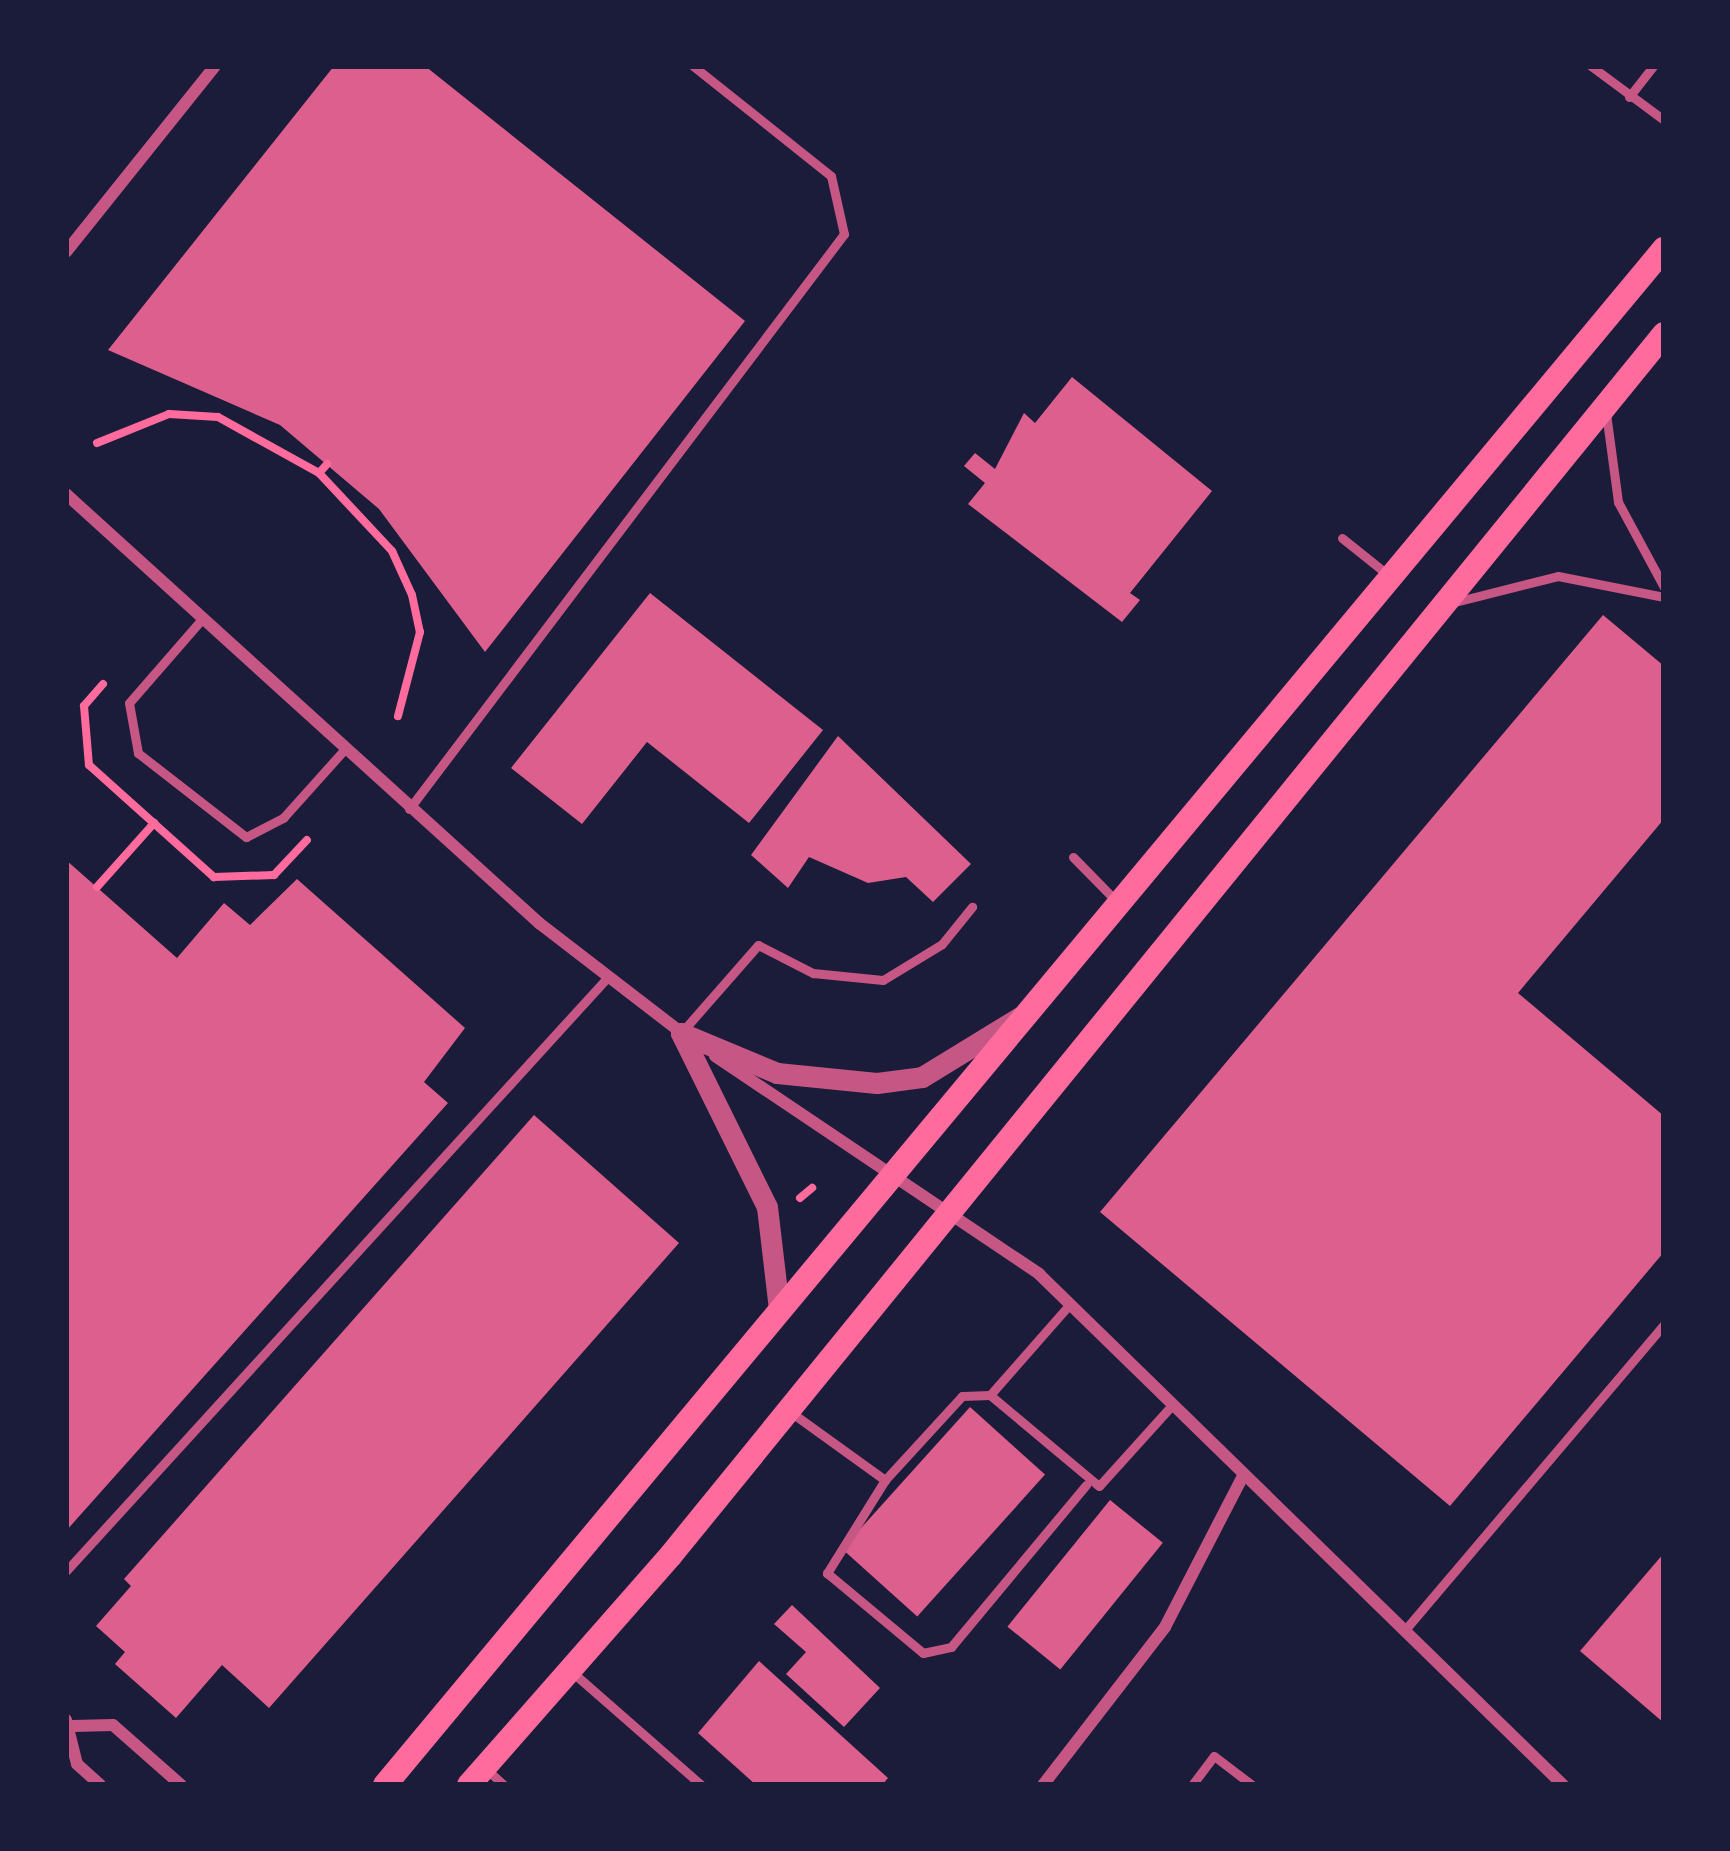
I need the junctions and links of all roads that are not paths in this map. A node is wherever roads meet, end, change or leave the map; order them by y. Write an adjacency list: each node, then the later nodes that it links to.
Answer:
1 (214, 66): 8 (street)
2 (693, 66): 19 (lane)
3 (1591, 66): 5 (lane)
4 (1653, 66): 5 (lane)
5 (1629, 97): 6 (lane)
6 (1664, 120)
7 (1664, 249): 13 (main road)
8 (66, 252)
9 (1664, 334): 10 (main road)
10 (1605, 406): 14 (lane); 16 (main road)
11 (66, 494): 17 (street)
12 (1342, 538): 13 (lane)
13 (1392, 578): 21 (main road)
14 (1664, 587)
15 (1664, 597): 16 (lane)
16 (1440, 605): 27 (main road)
17 (202, 620): 18 (street); 18 (lane)
18 (344, 750): 19 (street)
19 (409, 808): 23 (street)
20 (1072, 857): 21 (lane)
21 (1118, 903): 24 (main road)
22 (972, 907): 25 (lane)
23 (606, 980): 25 (street); 37 (lane)
24 (1022, 1016): 25 (street); 26 (main road)
25 (681, 1033): 26 (street); 29 (street)
26 (889, 1174): 27 (street); 29 (main road)
27 (944, 1213): 28 (street); 33 (main road)
28 (1070, 1304): 31 (lane); 32 (street)
29 (779, 1309): 44 (main road)
30 (1664, 1324): 38 (lane)
31 (990, 1395): 35 (lane); 36 (lane)
32 (1173, 1404): 34 (street); 36 (lane)
33 (788, 1410): 35 (lane); 39 (main road)
34 (1244, 1474): 38 (street); 46 (street)
35 (885, 1480): 36 (lane)
36 (1086, 1485)
37 (66, 1571)
38 (1404, 1630): 49 (street)
39 (571, 1672): 41 (main road); 45 (lane)
40 (69, 1723): 42 (street); 43 (street)
41 (486, 1780)
42 (100, 1785)
43 (182, 1785)
44 (385, 1785)
45 (700, 1785)
46 (1042, 1785)
47 (1192, 1785): 48 (lane)
48 (1252, 1785)
49 (1563, 1785)

